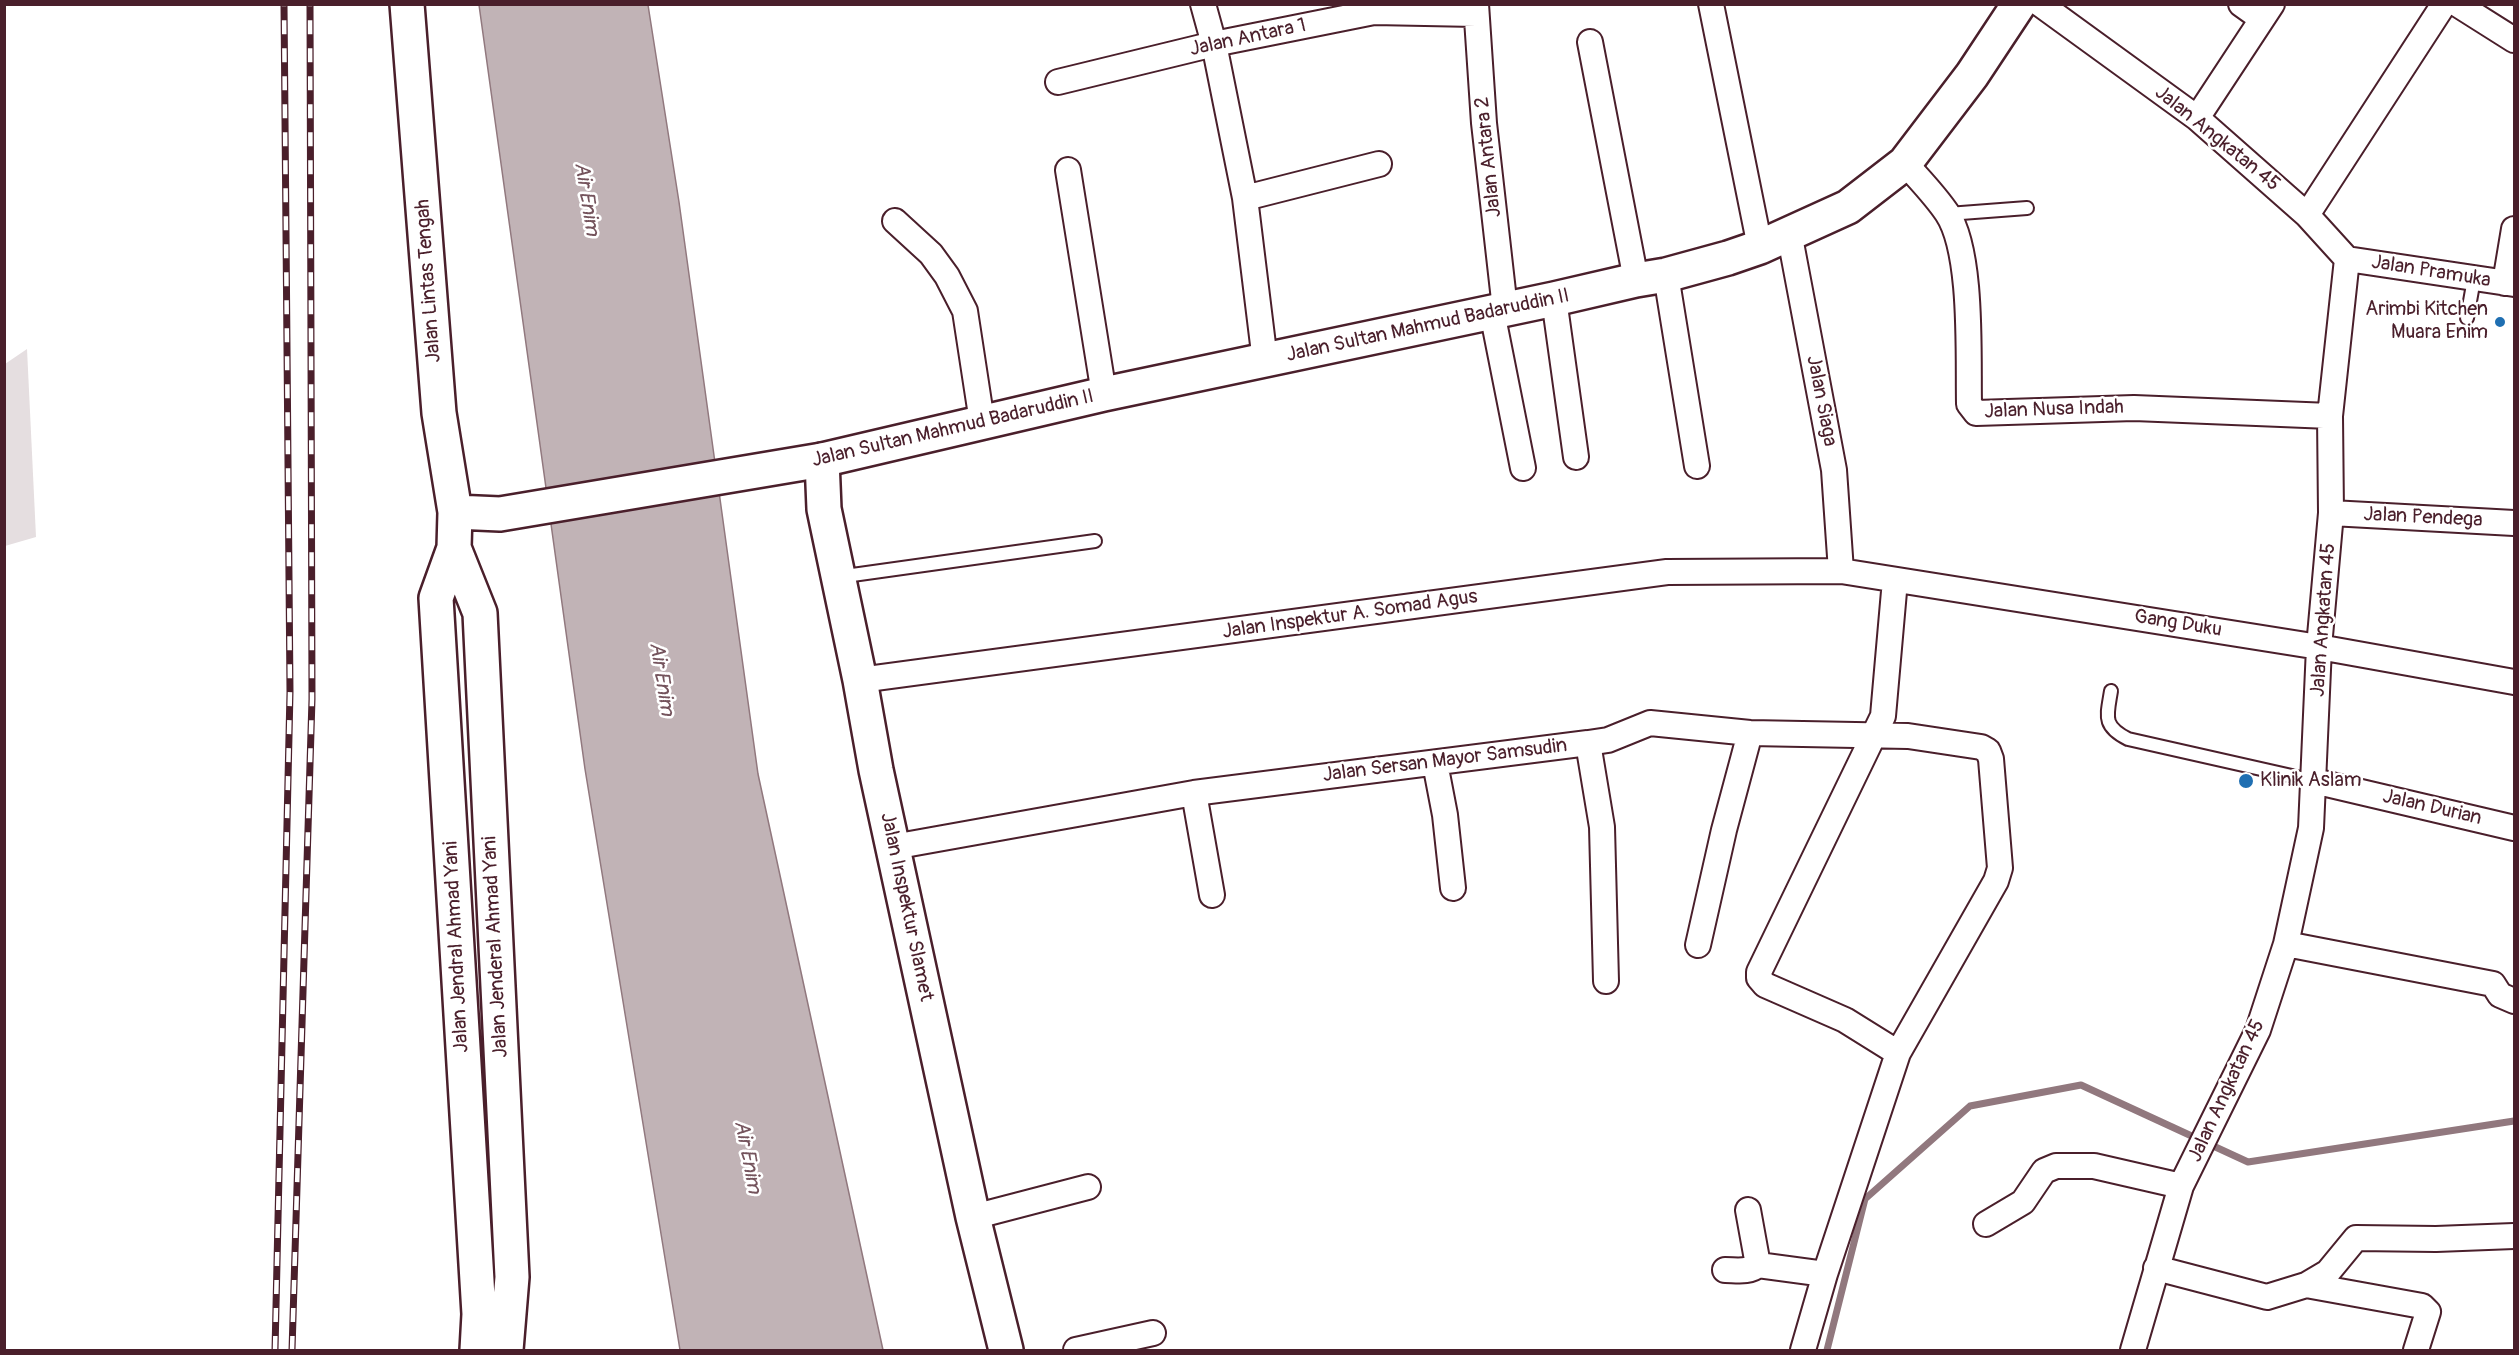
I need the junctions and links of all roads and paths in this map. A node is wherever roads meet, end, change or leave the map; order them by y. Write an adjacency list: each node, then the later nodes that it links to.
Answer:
1 (407, 4): 43 (main road, Jalan Lintas Tengah)
2 (1203, 4): 14 (street)
3 (1711, 4): 27 (street)
4 (2019, 4): 17 (main road, Jalan Sultan Mahmud Badaruddin II)
5 (2040, 4): 16 (street, Jalan Angkatan 45)
6 (2241, 4): 11 (street)
7 (2444, 4): 23 (street)
8 (2457, 4): 12 (street)
9 (1374, 8): 10 (street, Jalan Antara 1); 14 (street, Jalan Antara 1)
10 (1476, 10): 33 (street, Jalan Antara 2)
11 (2267, 12): 16 (street)
12 (2514, 40)
13 (1590, 42): 29 (street)
14 (1214, 44): 15 (street, Jalan Antara 1); 20 (street)
15 (1058, 82)
16 (2197, 118): 23 (street, Jalan Angkatan 45)
17 (1905, 163): 22 (street, Jalan Nusa Indah); 26 (main road, Jalan Sultan Mahmud Badaruddin II)
18 (1379, 164): 20 (street)
19 (1068, 170): 36 (street)
20 (1245, 198): 35 (street)
21 (2027, 208): 22 (lane)
22 (1948, 214): 37 (street, Jalan Nusa Indah)
23 (2307, 215): 28 (street, Jalan Angkatan 45)
24 (895, 221): 38 (street)
25 (2514, 229): 31 (street)
26 (1789, 232): 27 (main road, Jalan Sultan Mahmud Badaruddin II); 48 (street, Jalan Siaga)
27 (1760, 248): 29 (main road, Jalan Sultan Mahmud Badaruddin II)
28 (2348, 259): 30 (street, Jalan Pramuka); 37 (street, Jalan Angkatan 45)
29 (1651, 277): 32 (main road, Jalan Sultan Mahmud Badaruddin II); 41 (street)
30 (2474, 279): 31 (street, Jalan Pramuka); 34 (lane)
31 (2510, 283)
32 (1554, 300): 33 (main road, Jalan Sultan Mahmud Badaruddin II); 39 (street)
33 (1499, 310): 35 (main road, Jalan Sultan Mahmud Badaruddin II); 42 (street, Jalan Antara 2)
34 (2467, 318)
35 (1265, 361): 36 (main road, Jalan Sultan Mahmud Badaruddin II)
36 (1104, 394): 38 (main road, Jalan Sultan Mahmud Badaruddin II)
37 (2330, 416): 44 (street, Jalan Angkatan 45)
38 (982, 422): 40 (main road, Jalan Sultan Mahmud Badaruddin II)
39 (1576, 457)
40 (822, 460): 43 (main road, Jalan Sultan Mahmud Badaruddin II); 49 (main road, Jalan Inspektur Slamet)
41 (1696, 466)
42 (1523, 468)
43 (455, 512): 47 (main road, Jalan Lintas Tengah)
44 (2331, 513): 45 (street, Jalan Pendega); 51 (street, Jalan Angkatan 45)
45 (2514, 524)
46 (1095, 541): 49 (lane)
47 (454, 548): 82 (main road, Jalan Jendral Ahmad Yani); 83 (main road, Jalan Jenderal Ahmad Yani)
48 (1841, 571): 50 (street, Gang Duku); 52 (street, Jalan Inspektur A. Somad Agus)
49 (837, 577): 52 (main road, Jalan Inspektur Slamet)
50 (1896, 580): 51 (street, Gang Duku); 56 (street)
51 (2319, 647): 53 (street, Gang Duku); 59 (street, Jalan Angkatan 45)
52 (860, 680): 62 (main road, Jalan Inspektur Slamet)
53 (2514, 681)
54 (2111, 691): 59 (lane)
55 (1750, 733): 56 (street, Jalan Sersan Mayor Samsudin); 57 (street, Jalan Sersan Mayor Samsudin); 66 (street)
56 (1874, 734): 69 (street); 69 (street, Jalan Sersan Mayor Samsudin)
57 (1588, 743): 58 (street, Jalan Sersan Mayor Samsudin); 67 (street)
58 (1435, 763): 60 (street, Jalan Sersan Mayor Samsudin); 63 (street)
59 (2314, 781): 61 (street, Jalan Durian); 65 (street, Jalan Angkatan 45)
60 (1194, 793): 62 (street, Jalan Sersan Mayor Samsudin); 64 (street)
61 (2514, 828)
62 (893, 848): 73 (main road, Jalan Inspektur Slamet)
63 (1453, 888)
64 (1212, 895)
65 (2286, 944): 68 (street); 70 (street, Jalan Angkatan 45)
66 (1698, 945)
67 (1606, 981)
68 (2514, 1001)
69 (1898, 1053): 79 (street)
70 (2181, 1186): 74 (street); 77 (street, Jalan Angkatan 45)
71 (1088, 1187): 73 (street)
72 (1748, 1210): 76 (street)
73 (973, 1216): 84 (main road, Jalan Inspektur Slamet)
74 (1986, 1224)
75 (2514, 1236): 80 (street)
76 (1758, 1265): 78 (street); 79 (street)
77 (2156, 1268): 80 (street); 87 (street, Jalan Angkatan 45)
78 (1725, 1270)
79 (1825, 1274): 86 (street)
80 (2306, 1285): 88 (street)
81 (1153, 1333): 85 (street)
82 (477, 1350)
83 (506, 1350)
84 (1006, 1350)
85 (1076, 1350)
86 (1805, 1350)
87 (2133, 1350)
88 (2416, 1350)

